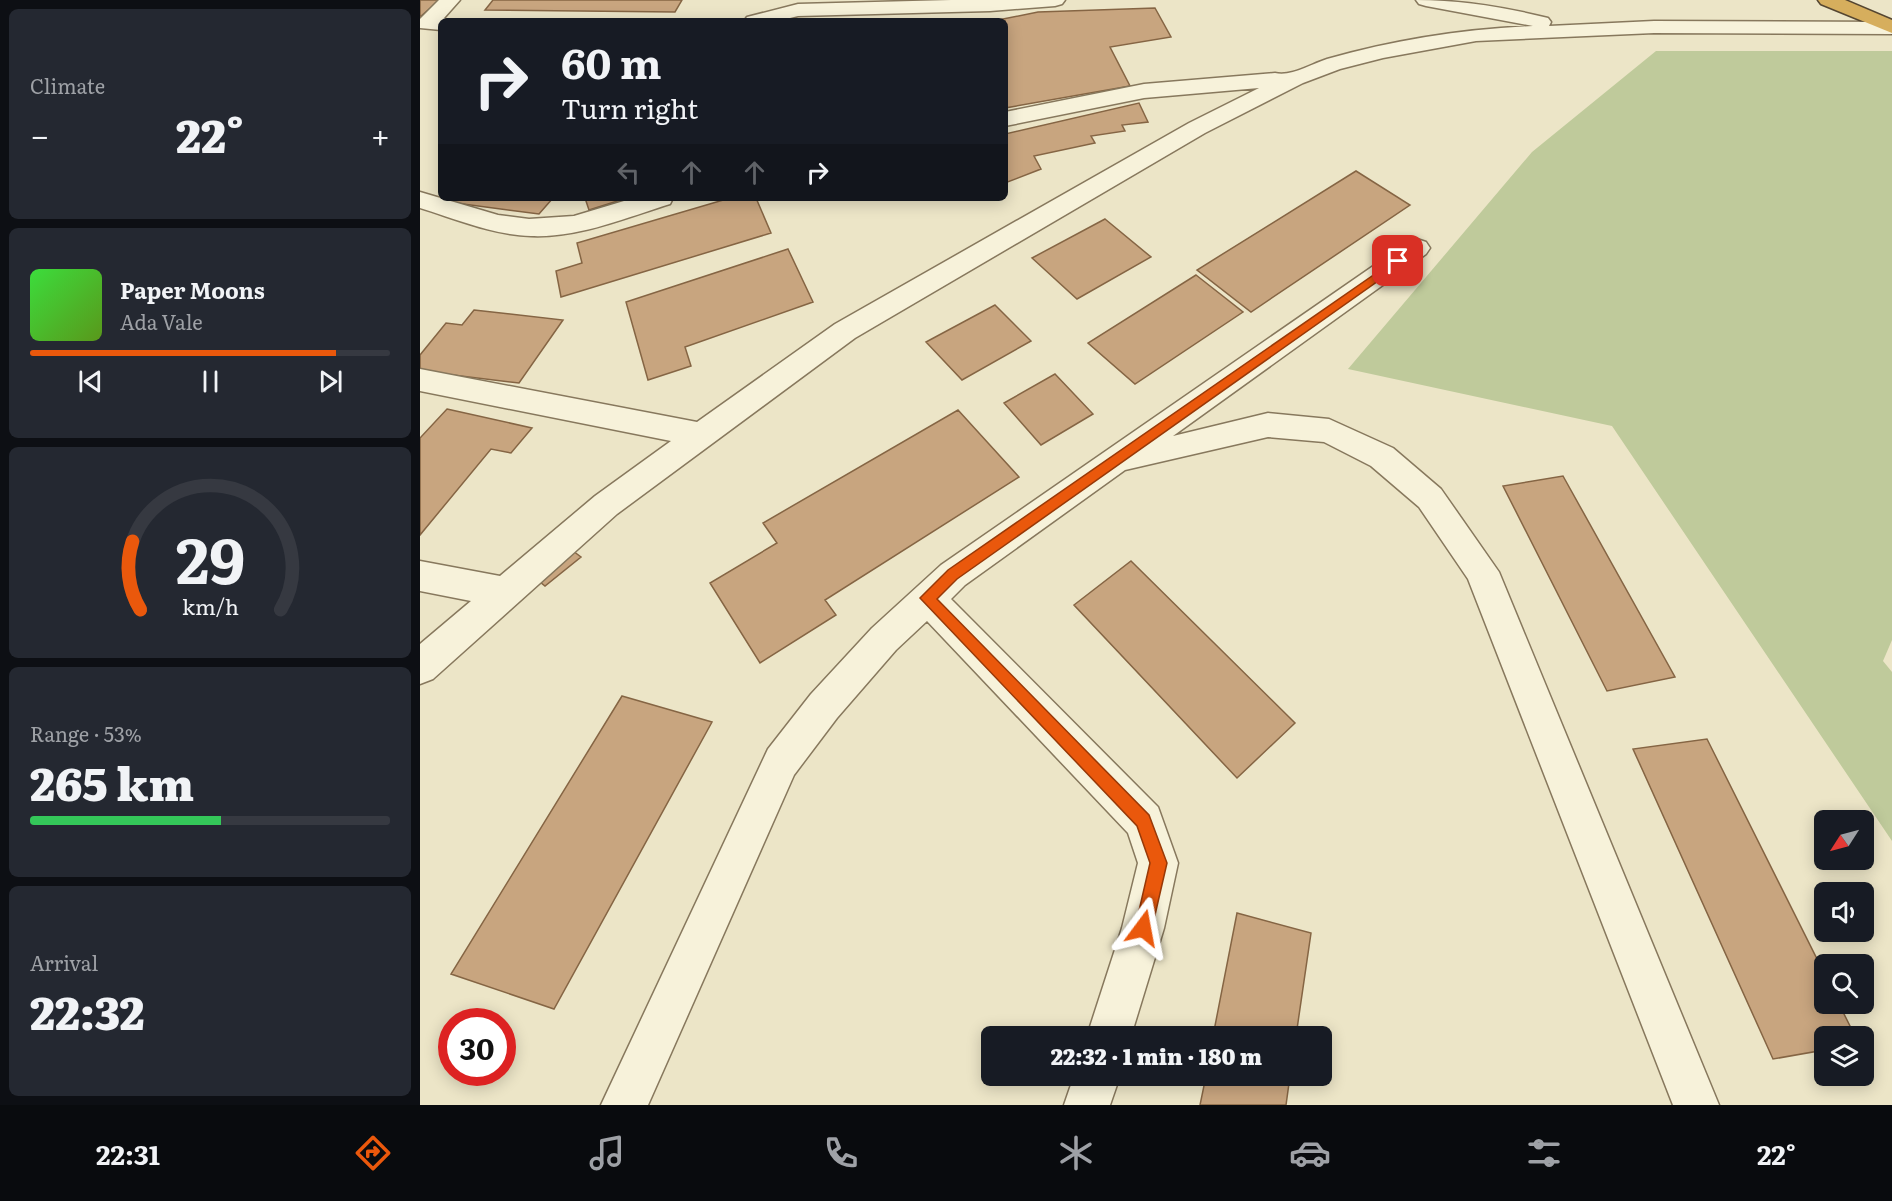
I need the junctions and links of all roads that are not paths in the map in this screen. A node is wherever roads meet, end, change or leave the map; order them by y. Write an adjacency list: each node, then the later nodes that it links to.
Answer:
1 (450, 0): 10 (street)
2 (1055, 0): 5 (street)
3 (1426, 0): 12 (street)
4 (1828, 0): 11 (highway)
5 (990, 5): 6 (street); 9 (street)
6 (776, 14): 7 (street); 8 (street)
7 (754, 18)
8 (763, 18)
9 (967, 18)
10 (438, 24)
11 (1892, 28): 12 (street)
12 (1578, 32): 13 (street)
13 (1294, 78): 14 (street); 19 (street)
14 (1008, 118)
15 (420, 200): 16 (street)
16 (651, 201)
17 (1417, 248): 20 (street)
18 (420, 380): 19 (street)
19 (700, 435): 22 (street)
20 (1108, 465): 23 (street); 29 (street)
21 (420, 576): 22 (street)
22 (505, 592): 24 (street)
23 (927, 598): 25 (street); 27 (street)
24 (420, 667)
25 (1112, 1026)
26 (1094, 1086): 28 (street)
27 (624, 1105)
28 (1087, 1105)
29 (1696, 1105)

